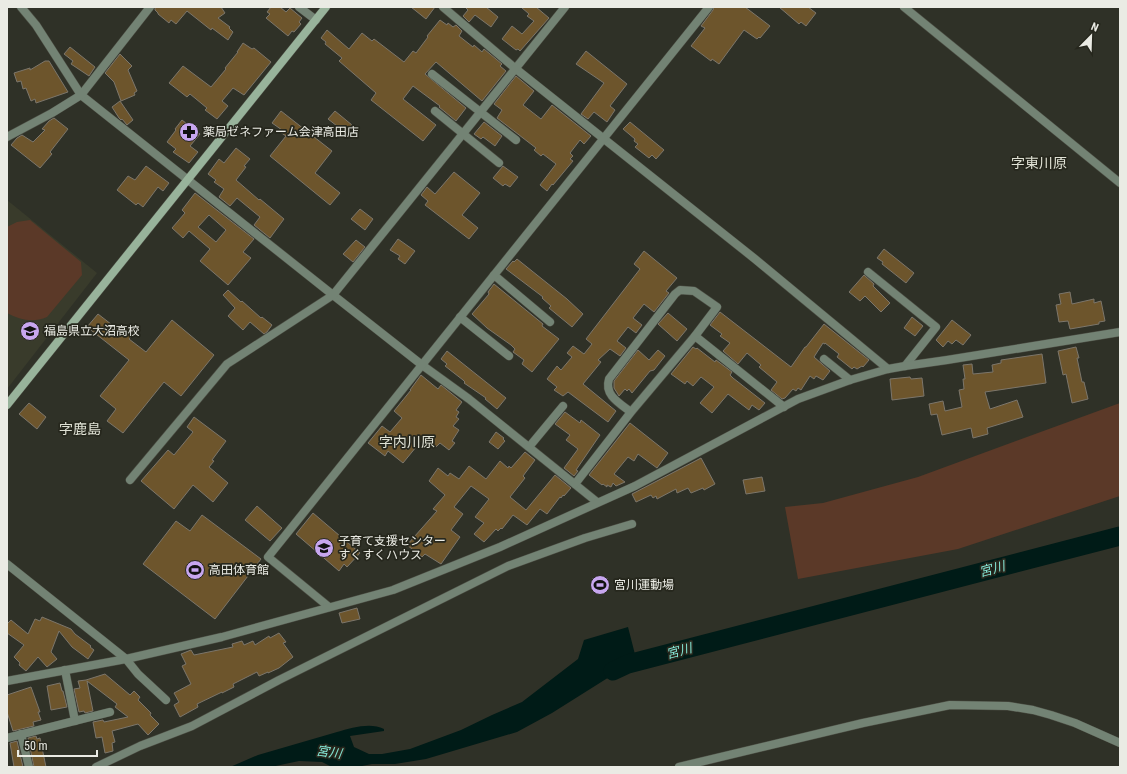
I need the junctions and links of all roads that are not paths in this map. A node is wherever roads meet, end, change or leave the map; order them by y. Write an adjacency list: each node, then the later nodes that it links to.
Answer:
1 (21, 7): 12 (street)
2 (150, 7): 12 (street)
3 (299, 7): 9 (street)
4 (326, 7): 9 (street)
5 (443, 7): 10 (street)
6 (565, 7): 10 (street)
7 (709, 7): 17 (street)
8 (904, 7): 21 (street)
9 (316, 20): 20 (street)
10 (516, 69): 14 (street); 17 (street)
11 (432, 74): 14 (street)
12 (80, 95): 16 (street); 20 (street)
13 (435, 111): 15 (street)
14 (481, 112): 15 (street); 18 (street)
15 (463, 134): 19 (street); 24 (street)
16 (7, 136)
17 (603, 139): 23 (street); 33 (street)
18 (516, 140)
19 (499, 163)
20 (188, 180): 24 (street); 35 (street)
21 (1120, 183)
22 (868, 272): 32 (street)
23 (494, 275): 25 (street); 26 (street)
24 (333, 295): 31 (street); 40 (street)
25 (460, 317): 29 (street); 31 (street)
26 (550, 322)
27 (1120, 332): 32 (street)
28 (695, 336): 37 (street); 38 (street); 38 (street)
29 (508, 356)
30 (824, 359): 34 (street)
31 (422, 364): 39 (street); 45 (street)
32 (905, 366): 33 (street)
33 (888, 369): 34 (street)
34 (850, 380): 37 (street)
35 (7, 405)
36 (563, 406): 39 (street)
37 (784, 407): 42 (street)
38 (631, 412): 41 (street)
39 (529, 446): 41 (street)
40 (130, 480)
41 (575, 484): 42 (street)
42 (597, 502): 45 (street)
43 (632, 524): 56 (street)
44 (7, 564): 46 (street)
45 (329, 607): 46 (street)
46 (126, 658): 47 (street); 49 (street)
47 (65, 670): 48 (street); 51 (street)
48 (7, 681)
49 (166, 700)
50 (110, 712): 51 (street)
51 (74, 721): 52 (street)
52 (21, 734): 53 (street); 55 (street)
53 (7, 738)
54 (1120, 743): 57 (street)
55 (29, 767)
56 (96, 767)
57 (679, 767)

